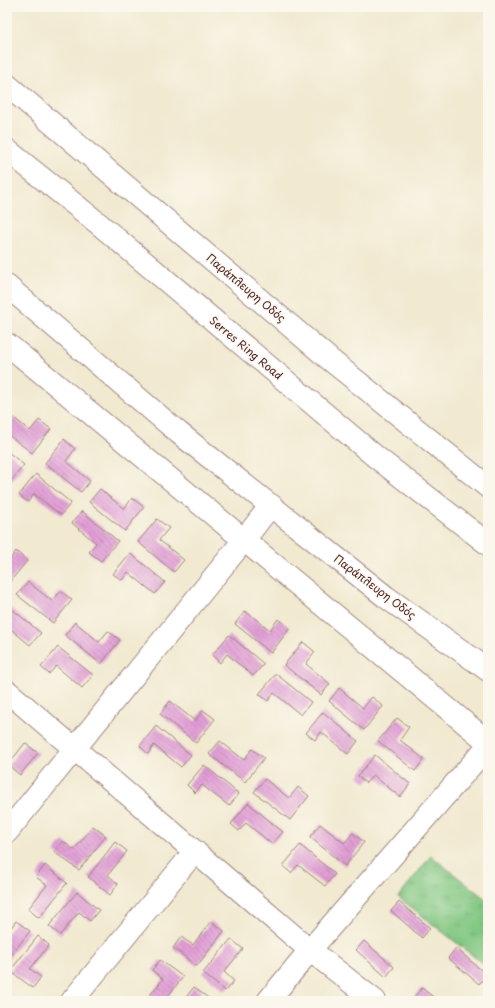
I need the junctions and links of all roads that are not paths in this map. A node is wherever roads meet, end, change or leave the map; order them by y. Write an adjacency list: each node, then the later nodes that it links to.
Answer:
1 (7, 85): 5 (street, Παράπλευρη Οδός)
2 (7, 150): 8 (street, Serres Ring Road)
3 (7, 286): 6 (street, Παράπλευρη Οδός)
4 (7, 344): 7 (street)
5 (488, 486)
6 (271, 505): 7 (street); 9 (street, Παράπλευρη Οδός)
7 (244, 540): 11 (street); 13 (street)
8 (488, 544)
9 (488, 670)
10 (7, 691): 13 (street)
11 (488, 742)
12 (488, 746): 16 (street)
13 (75, 749): 14 (street); 15 (street)
14 (7, 832)
15 (196, 851): 16 (street); 17 (street)
16 (310, 950): 18 (street); 19 (street)
17 (72, 1001)
18 (268, 1001)
19 (375, 1001)

